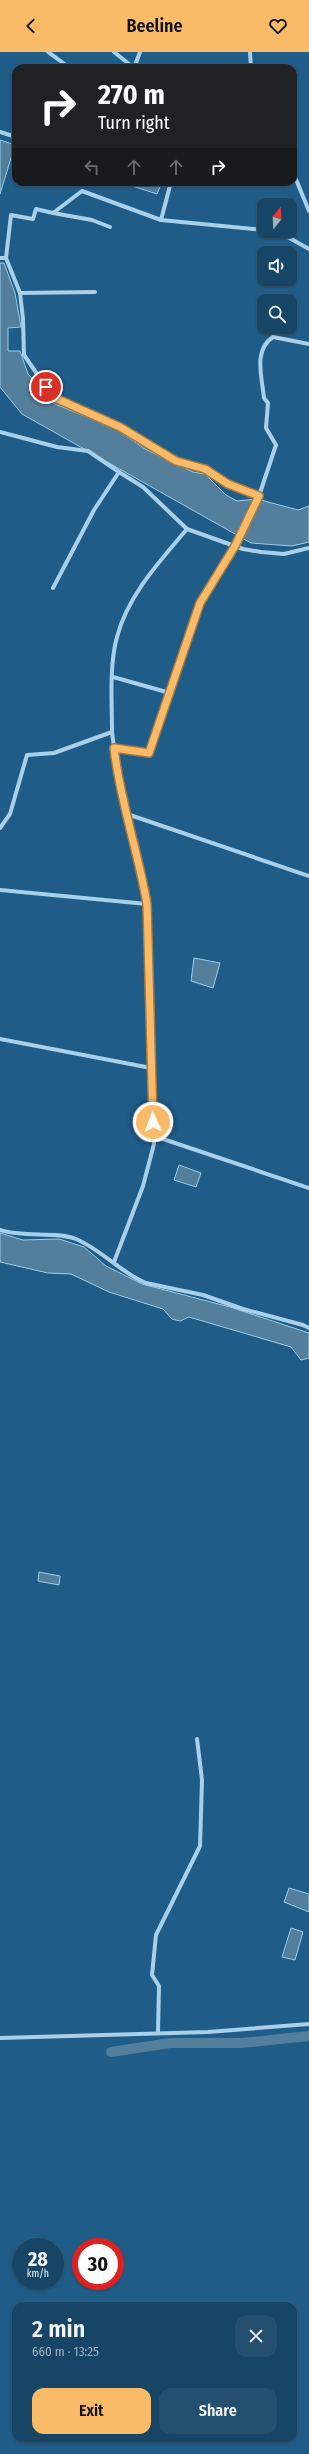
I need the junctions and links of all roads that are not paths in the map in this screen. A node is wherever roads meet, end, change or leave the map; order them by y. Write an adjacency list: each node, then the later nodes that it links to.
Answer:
1 (48, 52): 5 (street)
2 (114, 52): 6 (street)
3 (140, 52): 7 (street)
4 (250, 52): 8 (street)
5 (64, 64)
6 (129, 64)
7 (136, 64)
8 (251, 64)
9 (0, 132): 10 (street)
10 (12, 136)
11 (297, 182): 13 (street)
12 (171, 186): 15 (street)
13 (309, 211)
14 (53, 213): 15 (street); 16 (street); 21 (street)
15 (161, 220): 17 (street)
16 (110, 227)
17 (257, 229)
18 (289, 238): 19 (street)
19 (309, 249)
20 (0, 258): 21 (street)
21 (6, 258): 23 (street)
22 (95, 292): 23 (street)
23 (20, 293): 27 (street)
24 (309, 344): 27 (street)
25 (0, 432): 26 (street)
26 (119, 472): 28 (street); 31 (street)
27 (258, 497): 29 (street)
28 (186, 529): 29 (street); 32 (street)
29 (235, 546): 30 (street); 33 (street)
30 (309, 548)
31 (53, 588)
32 (113, 677): 33 (street); 34 (street)
33 (170, 693): 35 (street)
34 (112, 732): 35 (street); 37 (street)
35 (114, 748): 36 (street)
36 (127, 814): 38 (street); 40 (street)
37 (0, 826)
38 (309, 876)
39 (0, 890): 40 (street)
40 (147, 904): 42 (street)
41 (0, 1039): 42 (street)
42 (151, 1068): 43 (street)
43 (154, 1136): 44 (street); 46 (street)
44 (309, 1188)
45 (0, 1230): 46 (street)
46 (114, 1262): 47 (street)
47 (309, 1328)
48 (197, 1739): 50 (street)
49 (309, 2024): 50 (street)
50 (158, 2032): 51 (street)
51 (0, 2038)

